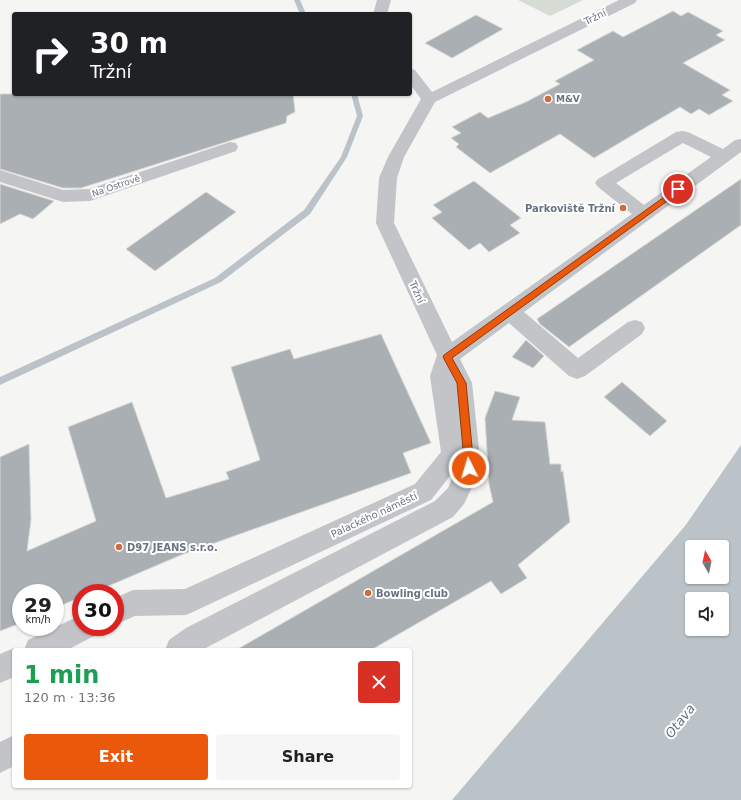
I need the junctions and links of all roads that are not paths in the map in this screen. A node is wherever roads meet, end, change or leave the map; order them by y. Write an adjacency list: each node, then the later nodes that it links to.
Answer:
1 (384, 0): 3 (street)
2 (630, 0): 5 (street, Tržní)
3 (381, 12)
4 (412, 76): 5 (street)
5 (429, 99): 13 (street, Tržní)
6 (741, 144): 8 (street)
7 (230, 147): 9 (street, Na Ostrově)
8 (723, 156): 10 (street); 10 (street)
9 (0, 176)
10 (644, 214): 11 (street)
11 (510, 312): 12 (street); 13 (street)
12 (635, 328)
13 (447, 357): 14 (street, Palackého náměstí); 17 (street)
14 (124, 608)
15 (72, 633): 16 (street)
16 (42, 648)
17 (182, 648)
18 (12, 663): 19 (street)
19 (0, 669)
20 (12, 751): 21 (street)
21 (0, 758)

